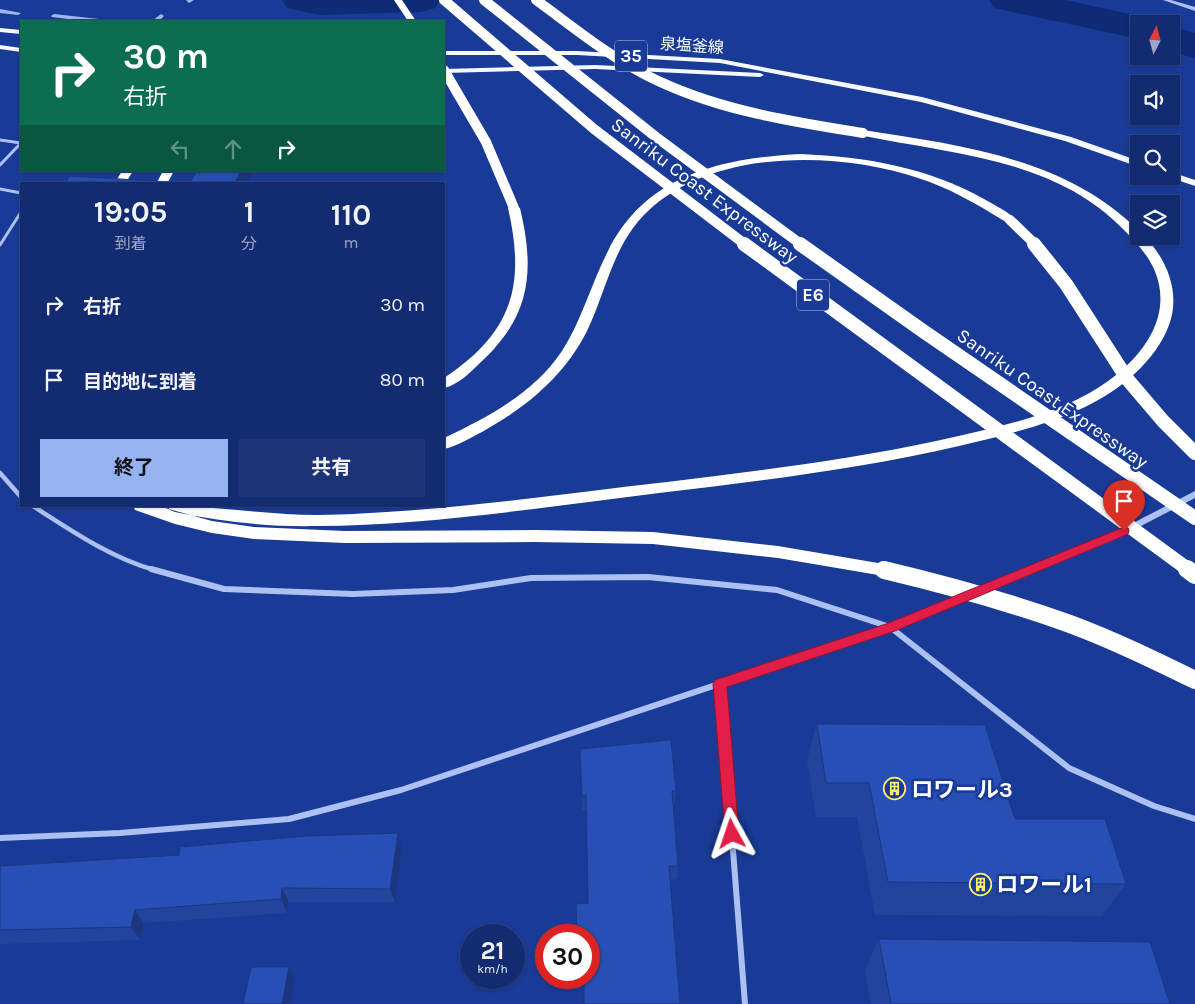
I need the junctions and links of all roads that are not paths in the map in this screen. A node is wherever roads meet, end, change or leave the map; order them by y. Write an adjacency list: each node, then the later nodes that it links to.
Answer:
1 (398, 0): 7 (highway)
2 (444, 0): 37 (highway, Sanriku Coast Expressway / E6, bridge)
3 (484, 0): 36 (highway, Sanriku Coast Expressway / E6, bridge)
4 (536, 0): 35 (highway, bridge)
5 (1166, 0): 6 (street)
6 (1195, 9)
7 (411, 20)
8 (0, 30): 9 (main road)
9 (20, 32)
10 (0, 47): 11 (main road)
11 (20, 50)
12 (445, 53): 15 (main road, 泉塩釜線 / 35)
13 (445, 70): 15 (main road, 泉塩釜線 / 35)
14 (445, 72): 27 (highway, bridge)
15 (817, 78): 19 (main road, 泉塩釜線 / 35)
16 (0, 140): 17 (street)
17 (20, 143)
18 (20, 144): 20 (street)
19 (1130, 161)
20 (0, 164)
21 (1180, 178): 22 (main road)
22 (1195, 183)
23 (0, 189): 24 (street)
24 (20, 194)
25 (20, 214): 26 (street)
26 (0, 245)
27 (445, 383)
28 (445, 444): 29 (highway, bridge)
29 (1195, 453)
30 (0, 473): 32 (street)
31 (1195, 494): 38 (street)
32 (20, 496)
33 (35, 507): 38 (street)
34 (143, 507): 39 (highway, bridge)
35 (179, 507)
36 (1195, 518)
37 (1195, 575)
38 (890, 627): 40 (street); 41 (street)
39 (1195, 680)
40 (720, 684): 42 (street); 43 (street)
41 (1195, 819)
42 (0, 838)
43 (745, 1004)

